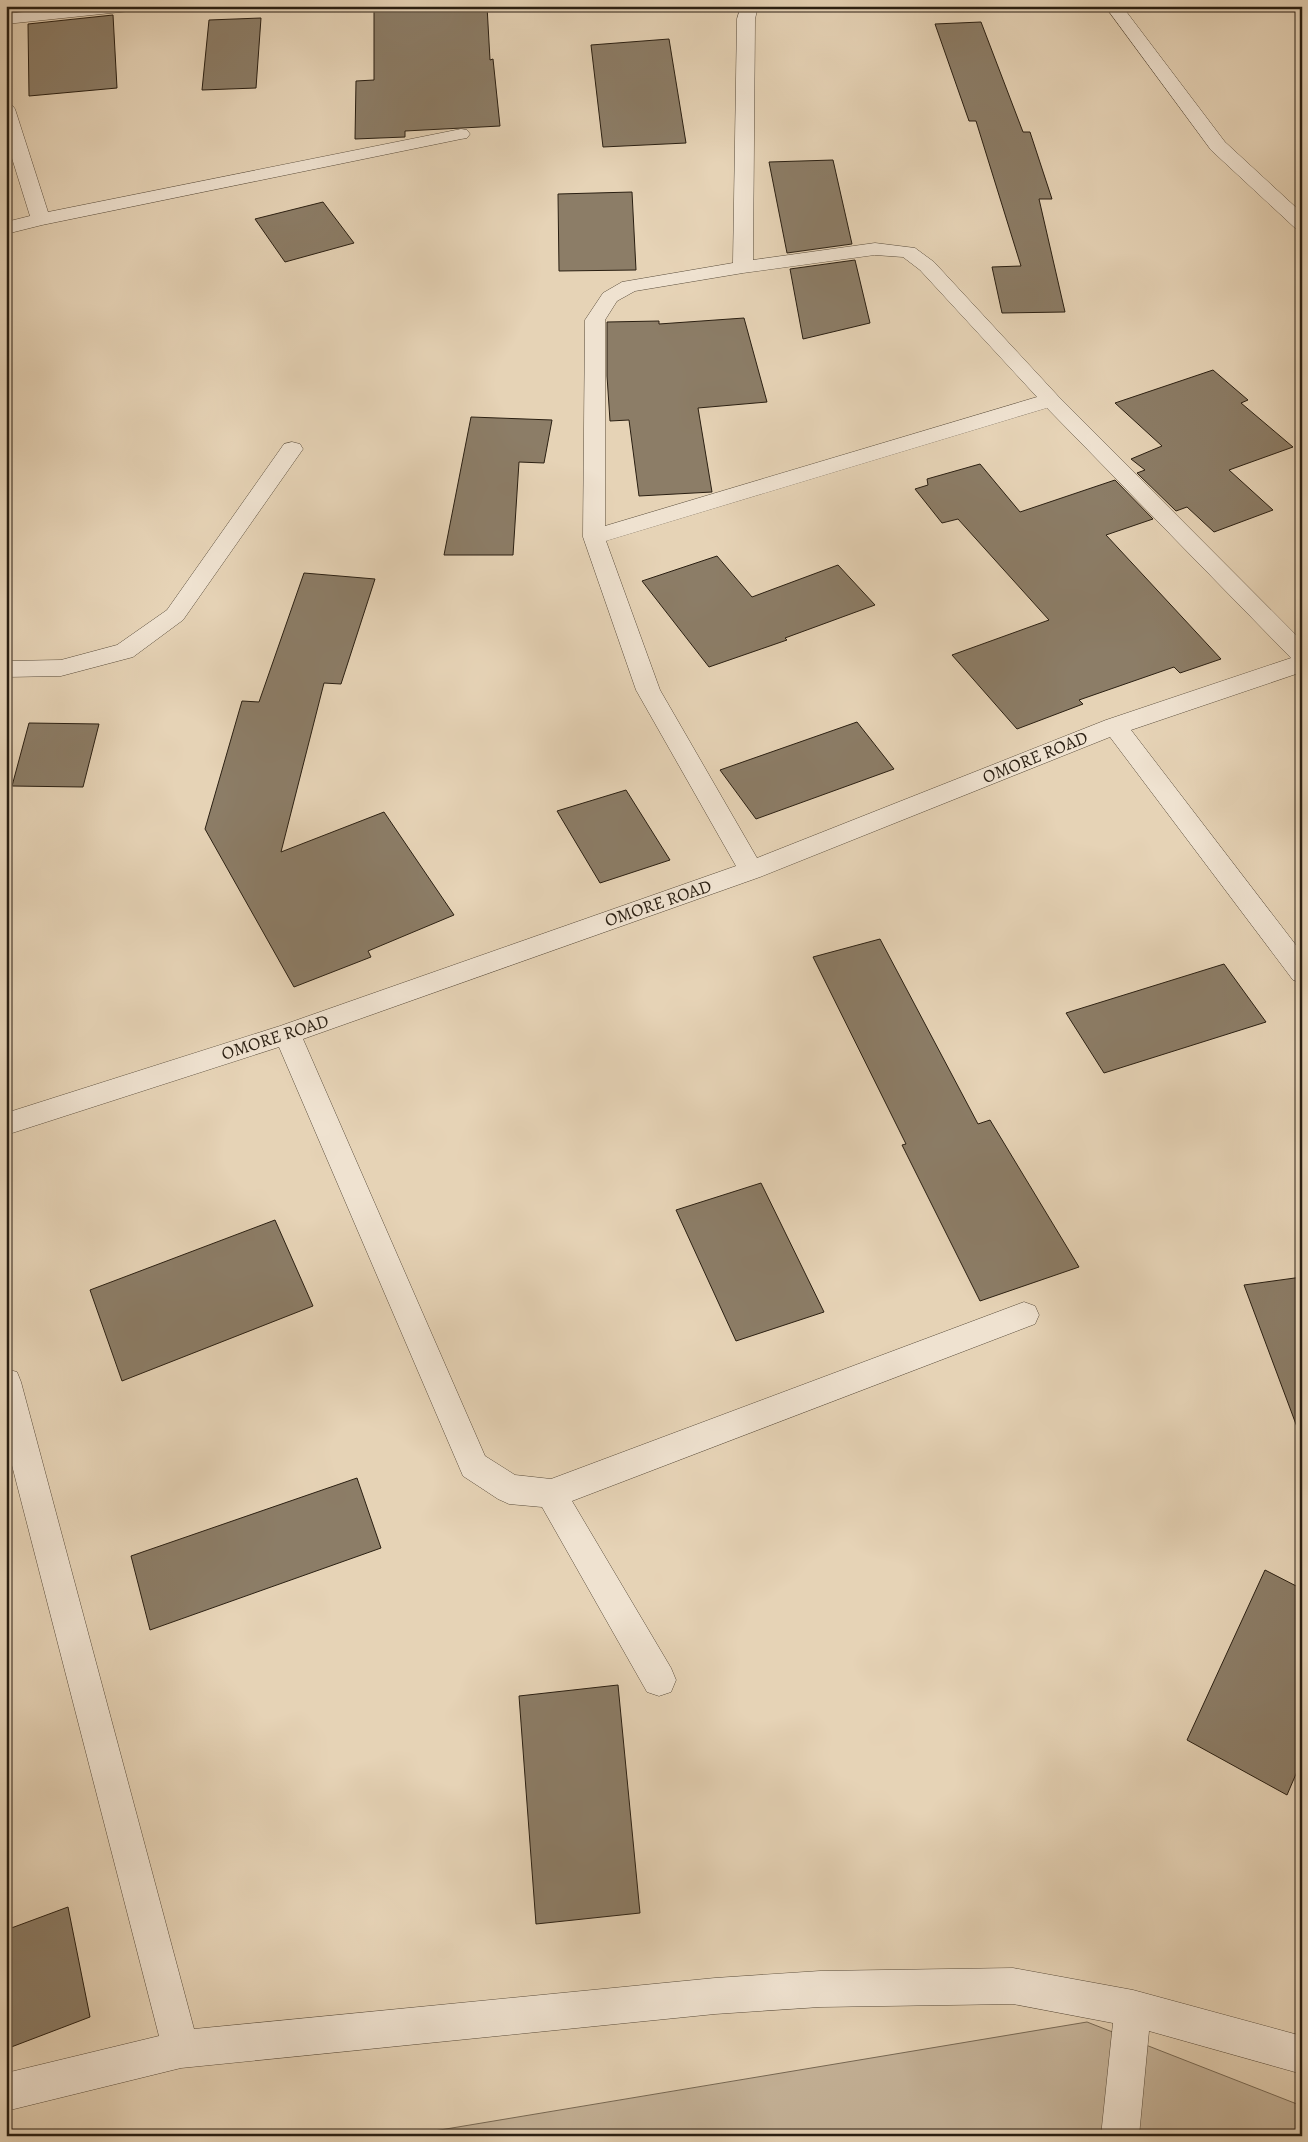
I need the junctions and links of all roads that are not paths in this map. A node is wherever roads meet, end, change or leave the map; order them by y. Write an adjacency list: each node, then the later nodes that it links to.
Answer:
1 (130, 6): 4 (street)
2 (750, 6): 10 (street)
3 (1113, 6): 8 (street)
4 (6, 19)
5 (6, 108): 7 (street)
6 (461, 134): 7 (street)
7 (41, 219): 9 (street)
8 (1302, 224)
9 (6, 228)
10 (742, 267): 11 (street); 13 (street)
11 (1051, 400): 13 (street); 14 (street)
12 (292, 449): 16 (street)
13 (594, 538): 18 (street)
14 (1302, 655)
15 (1302, 663): 17 (street, OMORE ROAD)
16 (6, 669)
17 (1115, 726): 18 (street, OMORE ROAD); 19 (street)
18 (751, 870): 20 (street, OMORE ROAD)
19 (1302, 973)
20 (287, 1034): 21 (street, OMORE ROAD); 24 (street)
21 (6, 1124)
22 (1024, 1315): 24 (street)
23 (6, 1382): 27 (street)
24 (551, 1494): 25 (street)
25 (659, 1680)
26 (1133, 2008): 27 (street); 28 (street); 30 (street)
27 (181, 2049): 29 (street)
28 (1302, 2055)
29 (6, 2092)
30 (1120, 2136)

